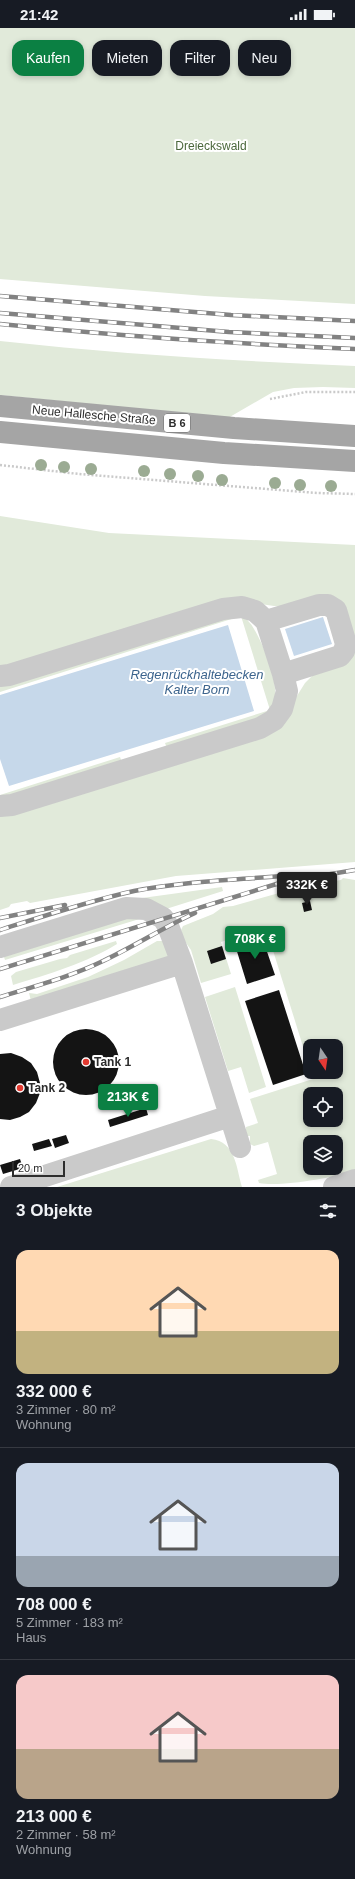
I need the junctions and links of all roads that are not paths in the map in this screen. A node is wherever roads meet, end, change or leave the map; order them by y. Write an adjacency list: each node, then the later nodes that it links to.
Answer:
1 (0, 406): 3 (main road, Neue Hallesche Straße / B 6)
2 (0, 432): 4 (main road, B 6)
3 (355, 436)
4 (355, 461)
5 (266, 621): 6 (lane); 6 (lane); 7 (lane)
6 (283, 674): 8 (lane)
7 (0, 676)
8 (0, 806)
9 (0, 947): 10 (lane)
10 (182, 963): 11 (lane); 12 (lane)
11 (0, 1020)
12 (230, 1116): 13 (lane); 15 (lane)
13 (240, 1147)
14 (355, 1180): 16 (lane)
15 (11, 1187)
16 (334, 1187)

